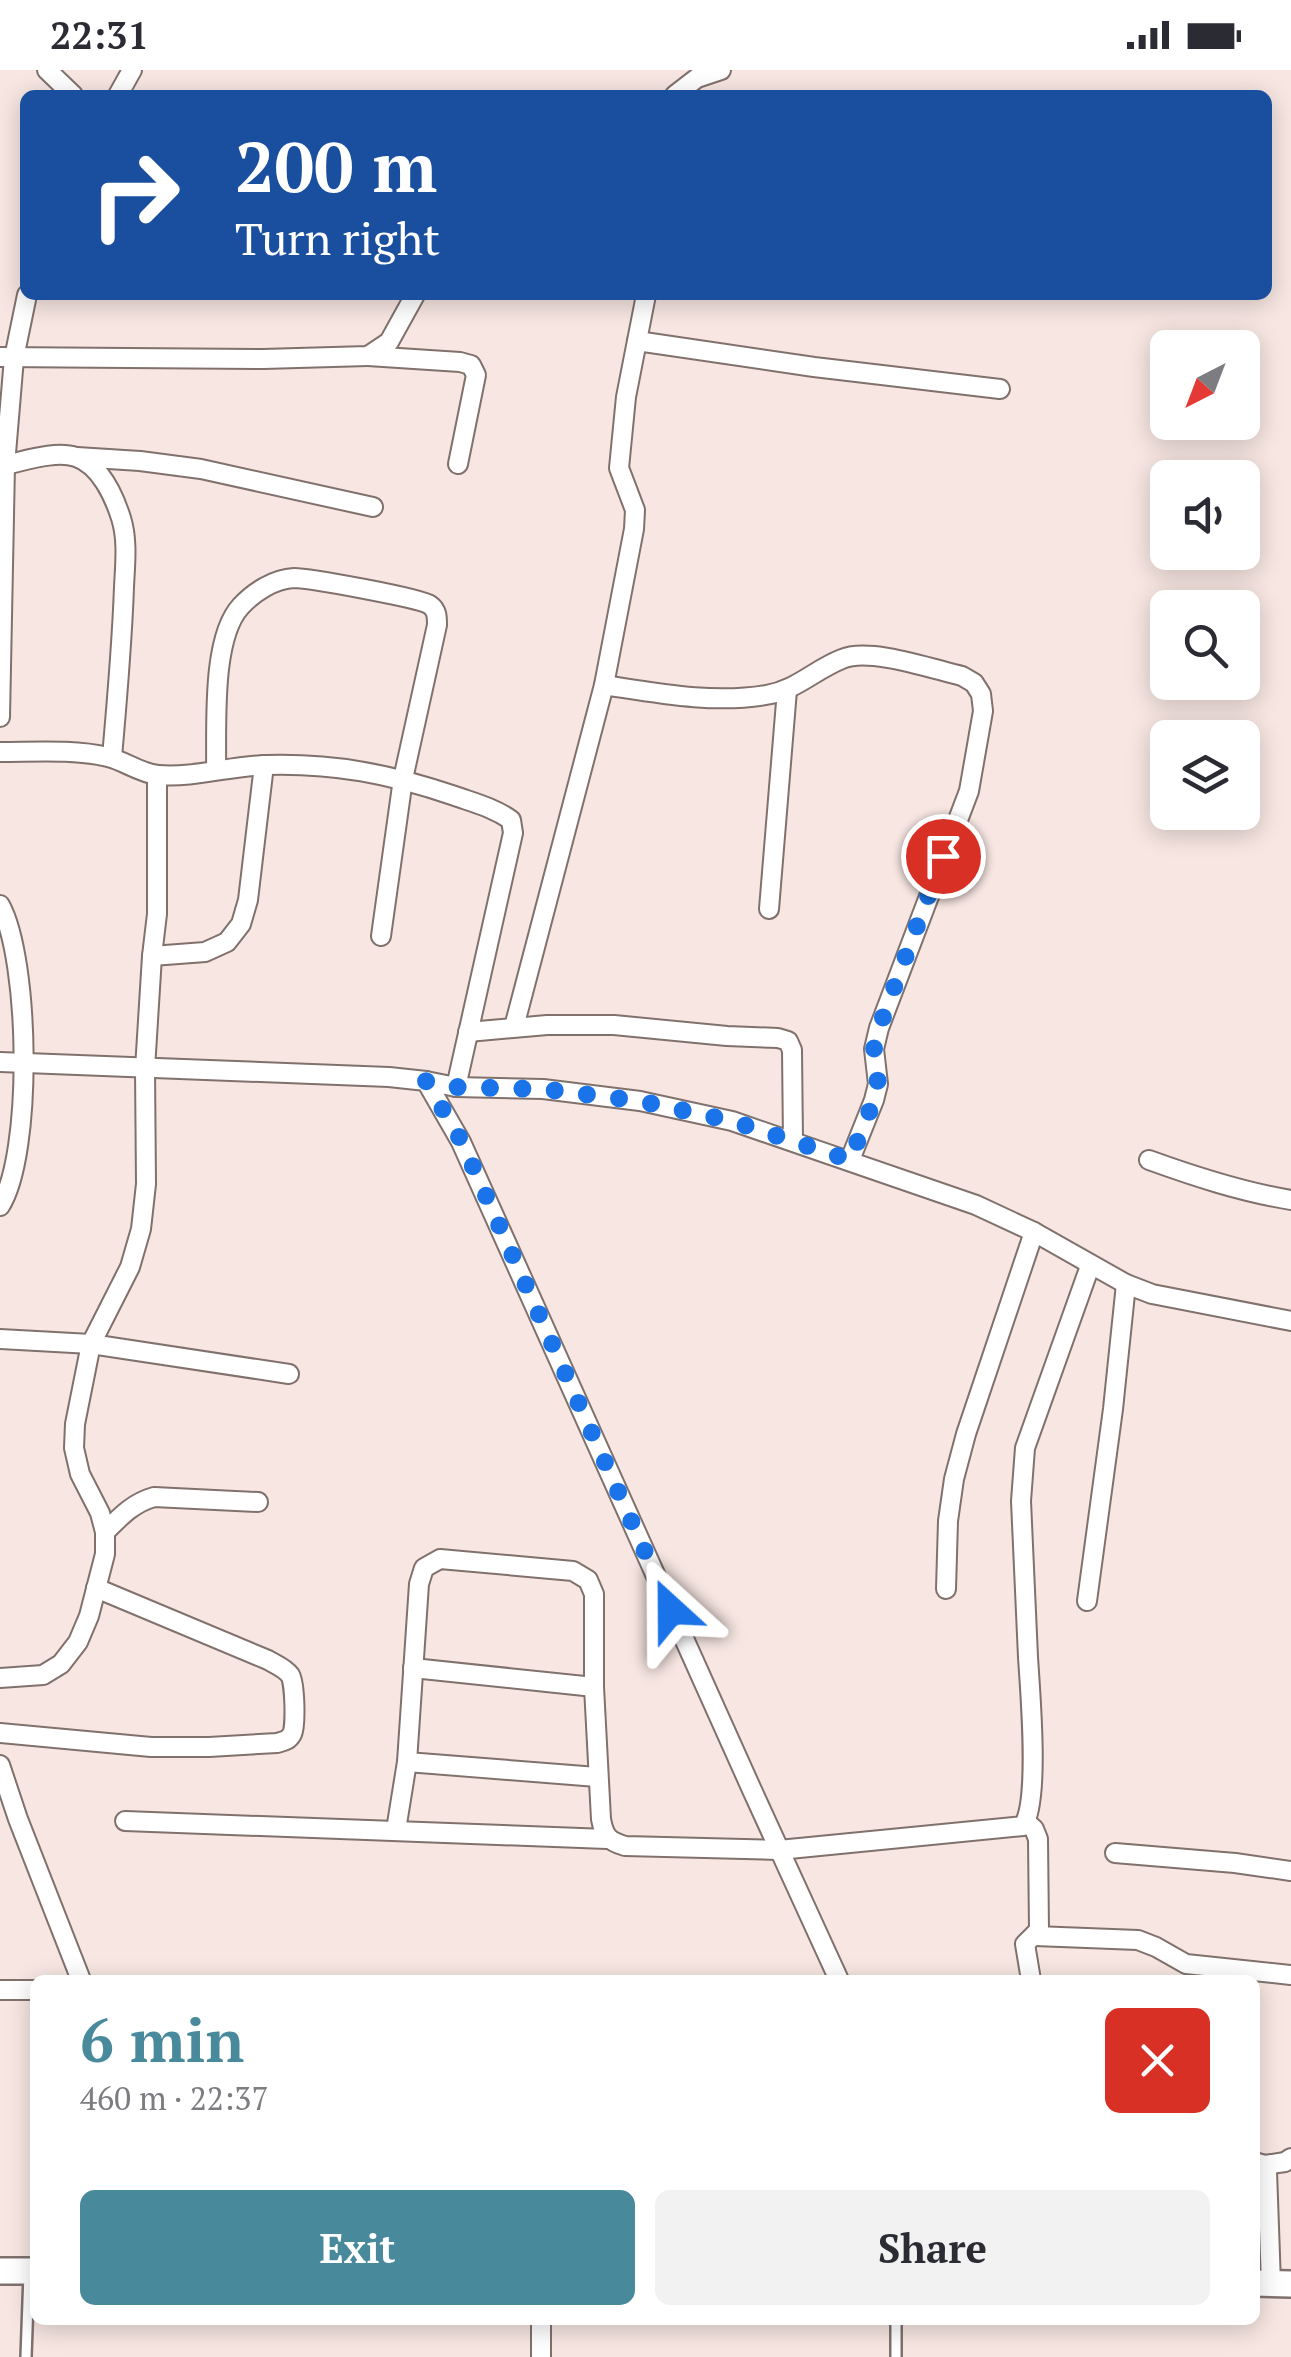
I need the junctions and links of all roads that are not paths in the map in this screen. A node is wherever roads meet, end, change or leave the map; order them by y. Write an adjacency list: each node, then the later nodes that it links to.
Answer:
1 (47, 70): 3 (street)
2 (721, 70): 4 (street)
3 (67, 90)
4 (682, 90)
5 (26, 300): 10 (street)
6 (412, 300): 9 (street)
7 (645, 300): 8 (street)
8 (637, 341): 11 (street); 16 (street)
9 (368, 356): 10 (street); 13 (street)
10 (7, 358): 14 (street)
11 (1000, 388)
12 (76, 457): 14 (street); 15 (street); 20 (street)
13 (458, 464)
14 (2, 466): 18 (street)
15 (374, 507)
16 (604, 685): 17 (street); 29 (street)
17 (787, 690): 26 (street); 37 (street)
18 (0, 717)
19 (0, 752): 20 (street)
20 (112, 757): 23 (street)
21 (264, 765): 22 (street); 24 (street); 28 (street)
22 (216, 770): 23 (street); 24 (street)
23 (157, 775): 28 (street)
24 (403, 779): 27 (street); 30 (street)
25 (0, 906): 32 (street)
26 (769, 909)
27 (381, 936)
28 (152, 956): 33 (street)
29 (514, 1027): 30 (street); 36 (street)
30 (468, 1032): 35 (street)
31 (0, 1062): 32 (street)
32 (25, 1062): 33 (street); 40 (street)
33 (145, 1069): 34 (street); 46 (street)
34 (426, 1081): 35 (street); 64 (street)
35 (456, 1087): 36 (street)
36 (793, 1141): 37 (street)
37 (850, 1160): 41 (street)
38 (1149, 1160): 39 (street)
39 (1291, 1200)
40 (0, 1206)
41 (1034, 1232): 42 (street); 51 (street)
42 (1090, 1266): 43 (street); 61 (street)
43 (1126, 1284): 44 (street); 52 (street)
44 (1291, 1321)
45 (0, 1339): 46 (street)
46 (92, 1344): 47 (street); 49 (street)
47 (288, 1374)
48 (258, 1502): 49 (street)
49 (106, 1532): 50 (street)
50 (96, 1588): 54 (street); 56 (street)
51 (946, 1590)
52 (1087, 1600)
53 (413, 1668): 55 (street); 55 (street); 57 (street)
54 (0, 1678)
55 (594, 1686): 59 (street)
56 (0, 1733)
57 (407, 1762): 59 (street); 62 (street)
58 (0, 1765): 68 (street)
59 (598, 1776): 63 (street)
60 (125, 1821): 62 (street)
61 (1026, 1822): 64 (street); 67 (street)
62 (396, 1830): 63 (street)
63 (606, 1839): 64 (street)
64 (780, 1850): 69 (street)
65 (1115, 1853): 66 (street)
66 (1291, 1871)
67 (1035, 1936): 70 (street); 71 (street)
68 (79, 1975)
69 (838, 1975)
70 (1030, 1975)
71 (1291, 1975)
72 (0, 1990): 73 (street)
73 (30, 1990)
74 (1291, 2158): 75 (street)
75 (1260, 2164): 78 (street)
76 (0, 2271): 77 (main road)
77 (30, 2271)
78 (1272, 2284)
79 (30, 2300): 82 (lane)
80 (541, 2325): 83 (street)
81 (896, 2325): 84 (lane)
82 (26, 2357)
83 (541, 2357)
84 (896, 2357)

